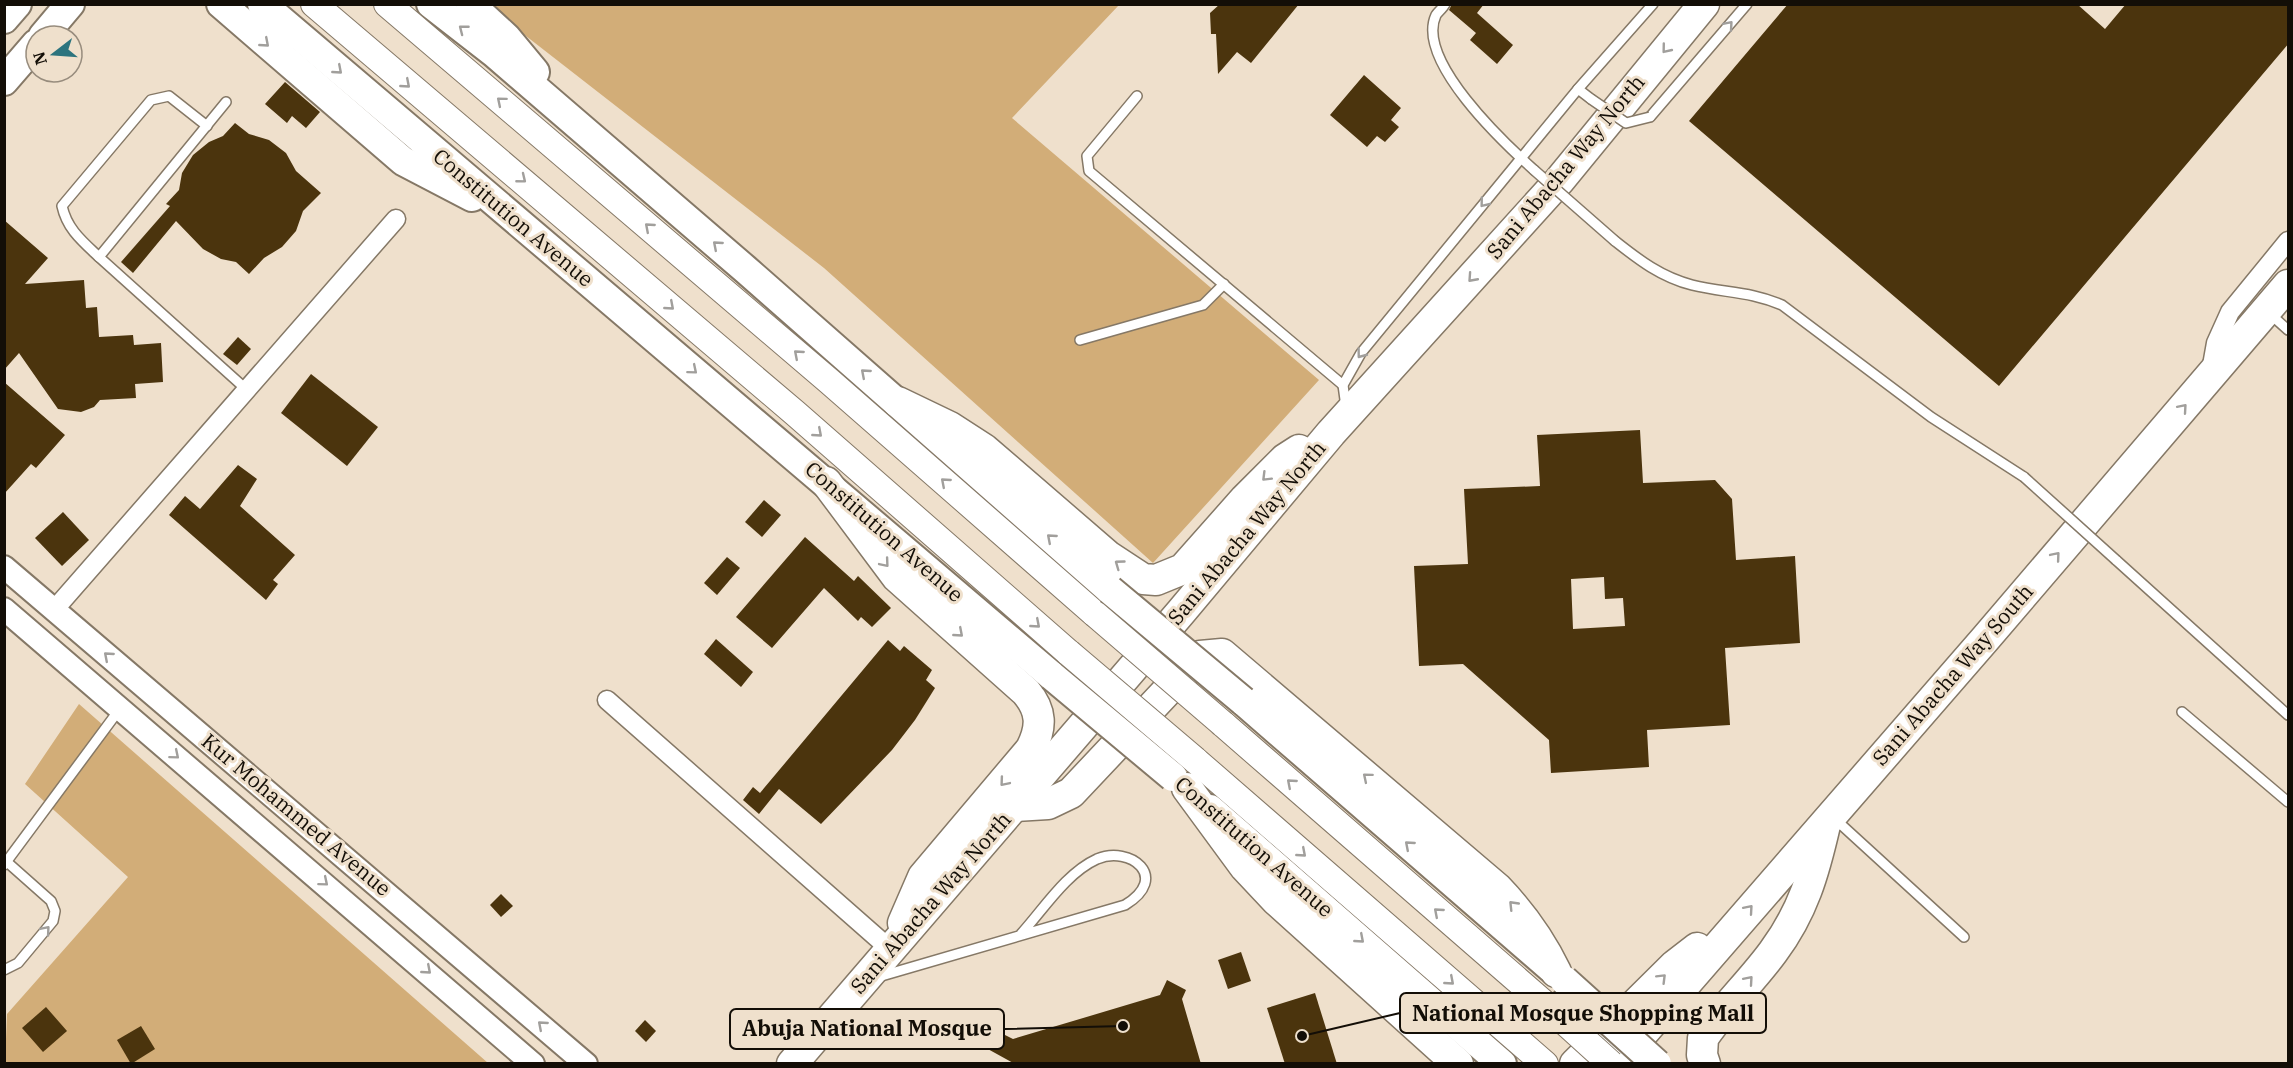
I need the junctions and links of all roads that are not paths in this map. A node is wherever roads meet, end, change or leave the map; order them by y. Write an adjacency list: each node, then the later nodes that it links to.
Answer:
1 (17, 4): 13 (main road)
2 (70, 4): 14 (main road)
3 (220, 4): 22 (main road, one-way to 22)
4 (262, 4): 22 (main road, Constitution Avenue, one-way to 22)
5 (314, 4): 47 (main road, Constitution Avenue, one-way to 47, bridge)
6 (387, 4): 66 (main road, one-way to 6, bridge)
7 (431, 4): 15 (main road, one-way to 7)
8 (470, 4): 15 (main road)
9 (1445, 4): 23 (lane)
10 (1653, 4): 18 (lane)
11 (1704, 4): 36 (highway, Sani Abacha Way North, one-way to 36)
12 (1747, 4): 18 (lane, one-way to 12, bridge)
13 (4, 19)
14 (53, 24)
15 (500, 45): 35 (main road, one-way to 15)
16 (24, 58): 17 (main road)
17 (4, 81)
18 (1578, 89): 23 (lane)
19 (1137, 96): 27 (lane)
20 (226, 102): 21 (lane)
21 (207, 126): 26 (lane); 26 (lane)
22 (413, 152): 37 (main road, Constitution Avenue, one-way to 37)
23 (1521, 158): 33 (lane, one-way to 33); 46 (lane, bridge)
24 (396, 219): 34 (street)
25 (2289, 241): 32 (street)
26 (99, 257): 34 (lane)
27 (1224, 284): 31 (lane); 33 (lane)
28 (2289, 285): 29 (highway, Sani Abacha Way South)
29 (2266, 311): 30 (lane); 32 (highway, Sani Abacha Way South)
30 (2289, 330)
31 (1080, 340)
32 (2211, 376): 50 (highway, Sani Abacha Way South, one-way to 32)
33 (1343, 385): 36 (lane)
34 (247, 390): 42 (street)
35 (898, 402): 38 (highway)
36 (1339, 424): 38 (highway, one-way to 38); 49 (highway, Sani Abacha Way North)
37 (826, 482): 40 (highway, one-way to 40)
38 (1006, 482): 57 (main road, one-way to 38, bridge)
39 (4, 567): 42 (street, Kur Mohammed Avenue)
40 (926, 586): 47 (main road, Constitution Avenue, bridge); 55 (highway, one-way to 55)
41 (4, 609): 44 (street, Kur Mohammed Avenue)
42 (54, 610): 61 (street, Kur Mohammed Avenue, one-way to 42)
43 (607, 700): 55 (street)
44 (126, 712): 51 (lane); 60 (street, Kur Mohammed Avenue, one-way to 60)
45 (2182, 712): 48 (lane)
46 (2289, 715)
47 (1185, 775): 59 (main road, Constitution Avenue, one-way to 59); 63 (highway); 64 (main road, Constitution Avenue, one-way to 64)
48 (2289, 802)
49 (1015, 806): 55 (highway, Sani Abacha Way North); 57 (highway, one-way to 49)
50 (1829, 818): 53 (highway, Sani Abacha Way South, one-way to 50); 54 (lane); 69 (highway, one-way to 50)
51 (6, 863): 56 (lane, one-way to 51)
52 (1021, 934): 52 (lane); 58 (lane)
53 (1727, 935): 65 (highway, one-way to 53); 67 (highway, Sani Abacha Way South)
54 (1964, 937)
55 (891, 950): 58 (highway, Sani Abacha Way North)
56 (4, 970)
57 (1560, 976): 68 (main road, bridge)
58 (864, 980): 62 (highway, Sani Abacha Way North)
59 (1498, 1060)
60 (533, 1064)
61 (586, 1064)
62 (792, 1064)
63 (1458, 1064)
64 (1545, 1064)
65 (1575, 1064)
66 (1611, 1064)
67 (1616, 1064)
68 (1657, 1064)
69 (1705, 1064)

